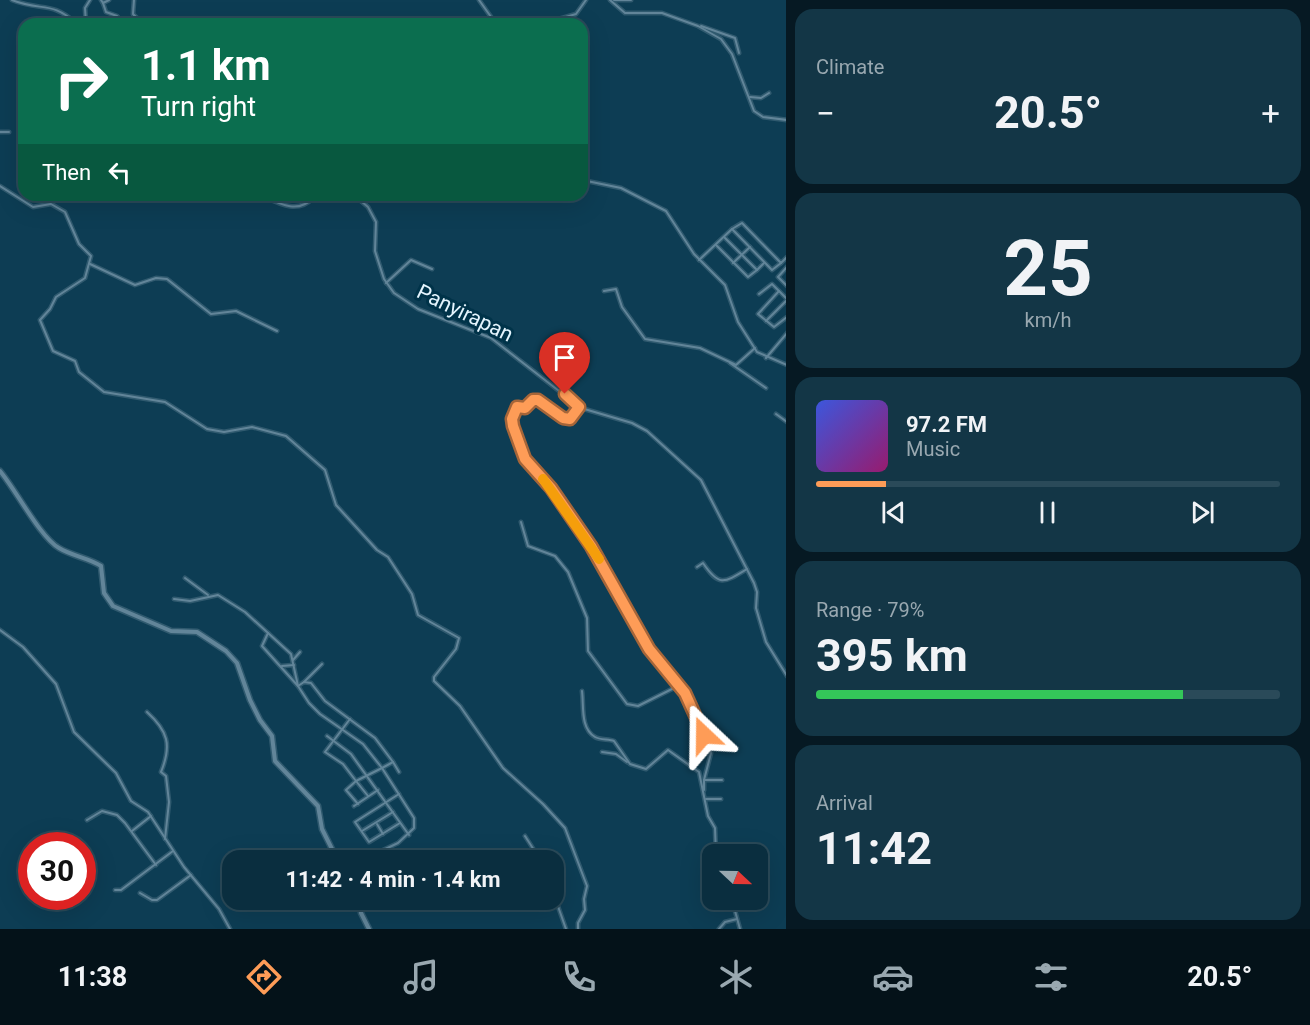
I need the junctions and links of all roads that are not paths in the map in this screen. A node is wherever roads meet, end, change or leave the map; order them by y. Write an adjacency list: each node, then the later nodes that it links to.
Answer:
1 (12, 0): 11 (street)
2 (90, 0): 12 (street)
3 (109, 0): 9 (street)
4 (134, 0): 10 (street)
5 (479, 0): 15 (street)
6 (586, 0): 16 (street)
7 (612, 0): 8 (street); 17 (street)
8 (631, 0)
9 (102, 1): 13 (street)
10 (134, 16): 14 (street)
11 (70, 18)
12 (86, 18)
13 (118, 18)
14 (136, 18)
15 (492, 18)
16 (562, 18)
17 (698, 26): 18 (street); 20 (street)
18 (739, 53)
19 (769, 93): 20 (street)
20 (750, 97): 21 (street)
21 (786, 120)
22 (0, 132): 23 (street)
23 (9, 132)
24 (588, 181): 37 (street)
25 (0, 186): 26 (street)
26 (18, 197)
27 (24, 201): 41 (street)
28 (277, 201): 29 (street)
29 (310, 201)
30 (361, 201): 45 (street, Panyirapan)
31 (732, 229): 32 (street); 34 (street); 38 (street)
32 (724, 237): 33 (street); 35 (street)
33 (716, 245): 37 (street); 39 (street)
34 (750, 247): 35 (street); 40 (street)
35 (742, 255): 39 (street); 44 (street)
36 (786, 257): 38 (street)
37 (699, 260): 55 (street)
38 (781, 262): 40 (street)
39 (733, 263): 44 (street)
40 (765, 263): 44 (street)
41 (90, 264): 53 (street); 134 (street)
42 (786, 267): 46 (street)
43 (432, 269): 45 (street)
44 (757, 270)
45 (386, 283): 62 (street, Panyirapan)
46 (786, 285)
47 (604, 291): 57 (street)
48 (779, 291): 49 (street); 50 (street); 52 (street)
49 (759, 294)
50 (786, 300): 52 (street)
51 (786, 317): 52 (street)
52 (766, 321)
53 (277, 331)
54 (786, 333): 56 (street)
55 (755, 348): 56 (street); 57 (street)
56 (766, 358): 58 (street)
57 (730, 363): 59 (street)
58 (786, 365)
59 (766, 388)
60 (519, 402): 61 (street)
61 (517, 407): 62 (street); 81 (street)
62 (579, 407): 68 (street, Panyirapan)
63 (776, 414): 64 (street)
64 (786, 422)
65 (0, 471): 119 (street)
66 (521, 522): 81 (street)
67 (698, 567): 68 (street)
68 (747, 569): 79 (street, Panyirapan)
69 (185, 578): 70 (street)
70 (208, 596): 71 (street); 73 (street)
71 (174, 599)
72 (0, 630): 108 (street)
73 (268, 633): 75 (street); 78 (street)
74 (300, 652): 75 (street)
75 (293, 660): 77 (street)
76 (322, 664): 80 (street)
77 (294, 665): 78 (street); 82 (street)
78 (282, 666): 82 (street)
79 (786, 676)
80 (303, 682): 82 (street); 85 (street)
81 (680, 685): 95 (street)
82 (298, 686): 86 (street)
83 (582, 691): 91 (street)
84 (147, 712): 117 (street)
85 (350, 719): 86 (street); 90 (street)
86 (342, 730): 88 (street); 92 (street)
87 (327, 736): 88 (street)
88 (334, 740): 94 (street); 97 (street)
89 (602, 752): 91 (street)
90 (393, 762): 92 (street); 93 (street)
91 (630, 764): 99 (street)
92 (382, 768): 94 (street); 100 (street)
93 (399, 772)
94 (366, 774): 97 (street); 98 (street)
95 (704, 780): 96 (street); 99 (street)
96 (722, 780)
97 (356, 781): 101 (street); 105 (street)
98 (378, 790): 101 (street); 104 (street)
99 (704, 790): 103 (street)
100 (399, 794): 104 (street); 115 (street)
101 (368, 796): 105 (street)
102 (721, 799): 103 (street)
103 (706, 800): 118 (street)
104 (386, 801): 107 (street); 113 (street)
105 (358, 804): 106 (street)
106 (354, 806)
107 (393, 812): 110 (street); 111 (street)
108 (151, 816): 112 (street); 117 (street)
109 (87, 820): 112 (street)
110 (376, 822): 113 (street); 114 (street)
111 (400, 823): 114 (street); 115 (street)
112 (132, 832): 123 (street)
113 (361, 832): 114 (street)
114 (383, 834)
115 (409, 835): 120 (street)
116 (525, 836): 121 (street)
117 (165, 839): 122 (street)
118 (716, 844)
119 (332, 850)
120 (379, 850)
121 (535, 850)
122 (173, 851): 123 (street); 124 (street)
123 (156, 865): 125 (street)
124 (191, 875): 126 (street); 131 (street)
125 (116, 890)
126 (140, 893)
127 (361, 910): 132 (street)
128 (559, 910): 133 (street)
129 (735, 910): 130 (street)
130 (737, 919): 135 (street); 136 (street)
131 (230, 929)
132 (369, 929)
133 (566, 929)
134 (579, 929)
135 (719, 929)
136 (740, 929)

